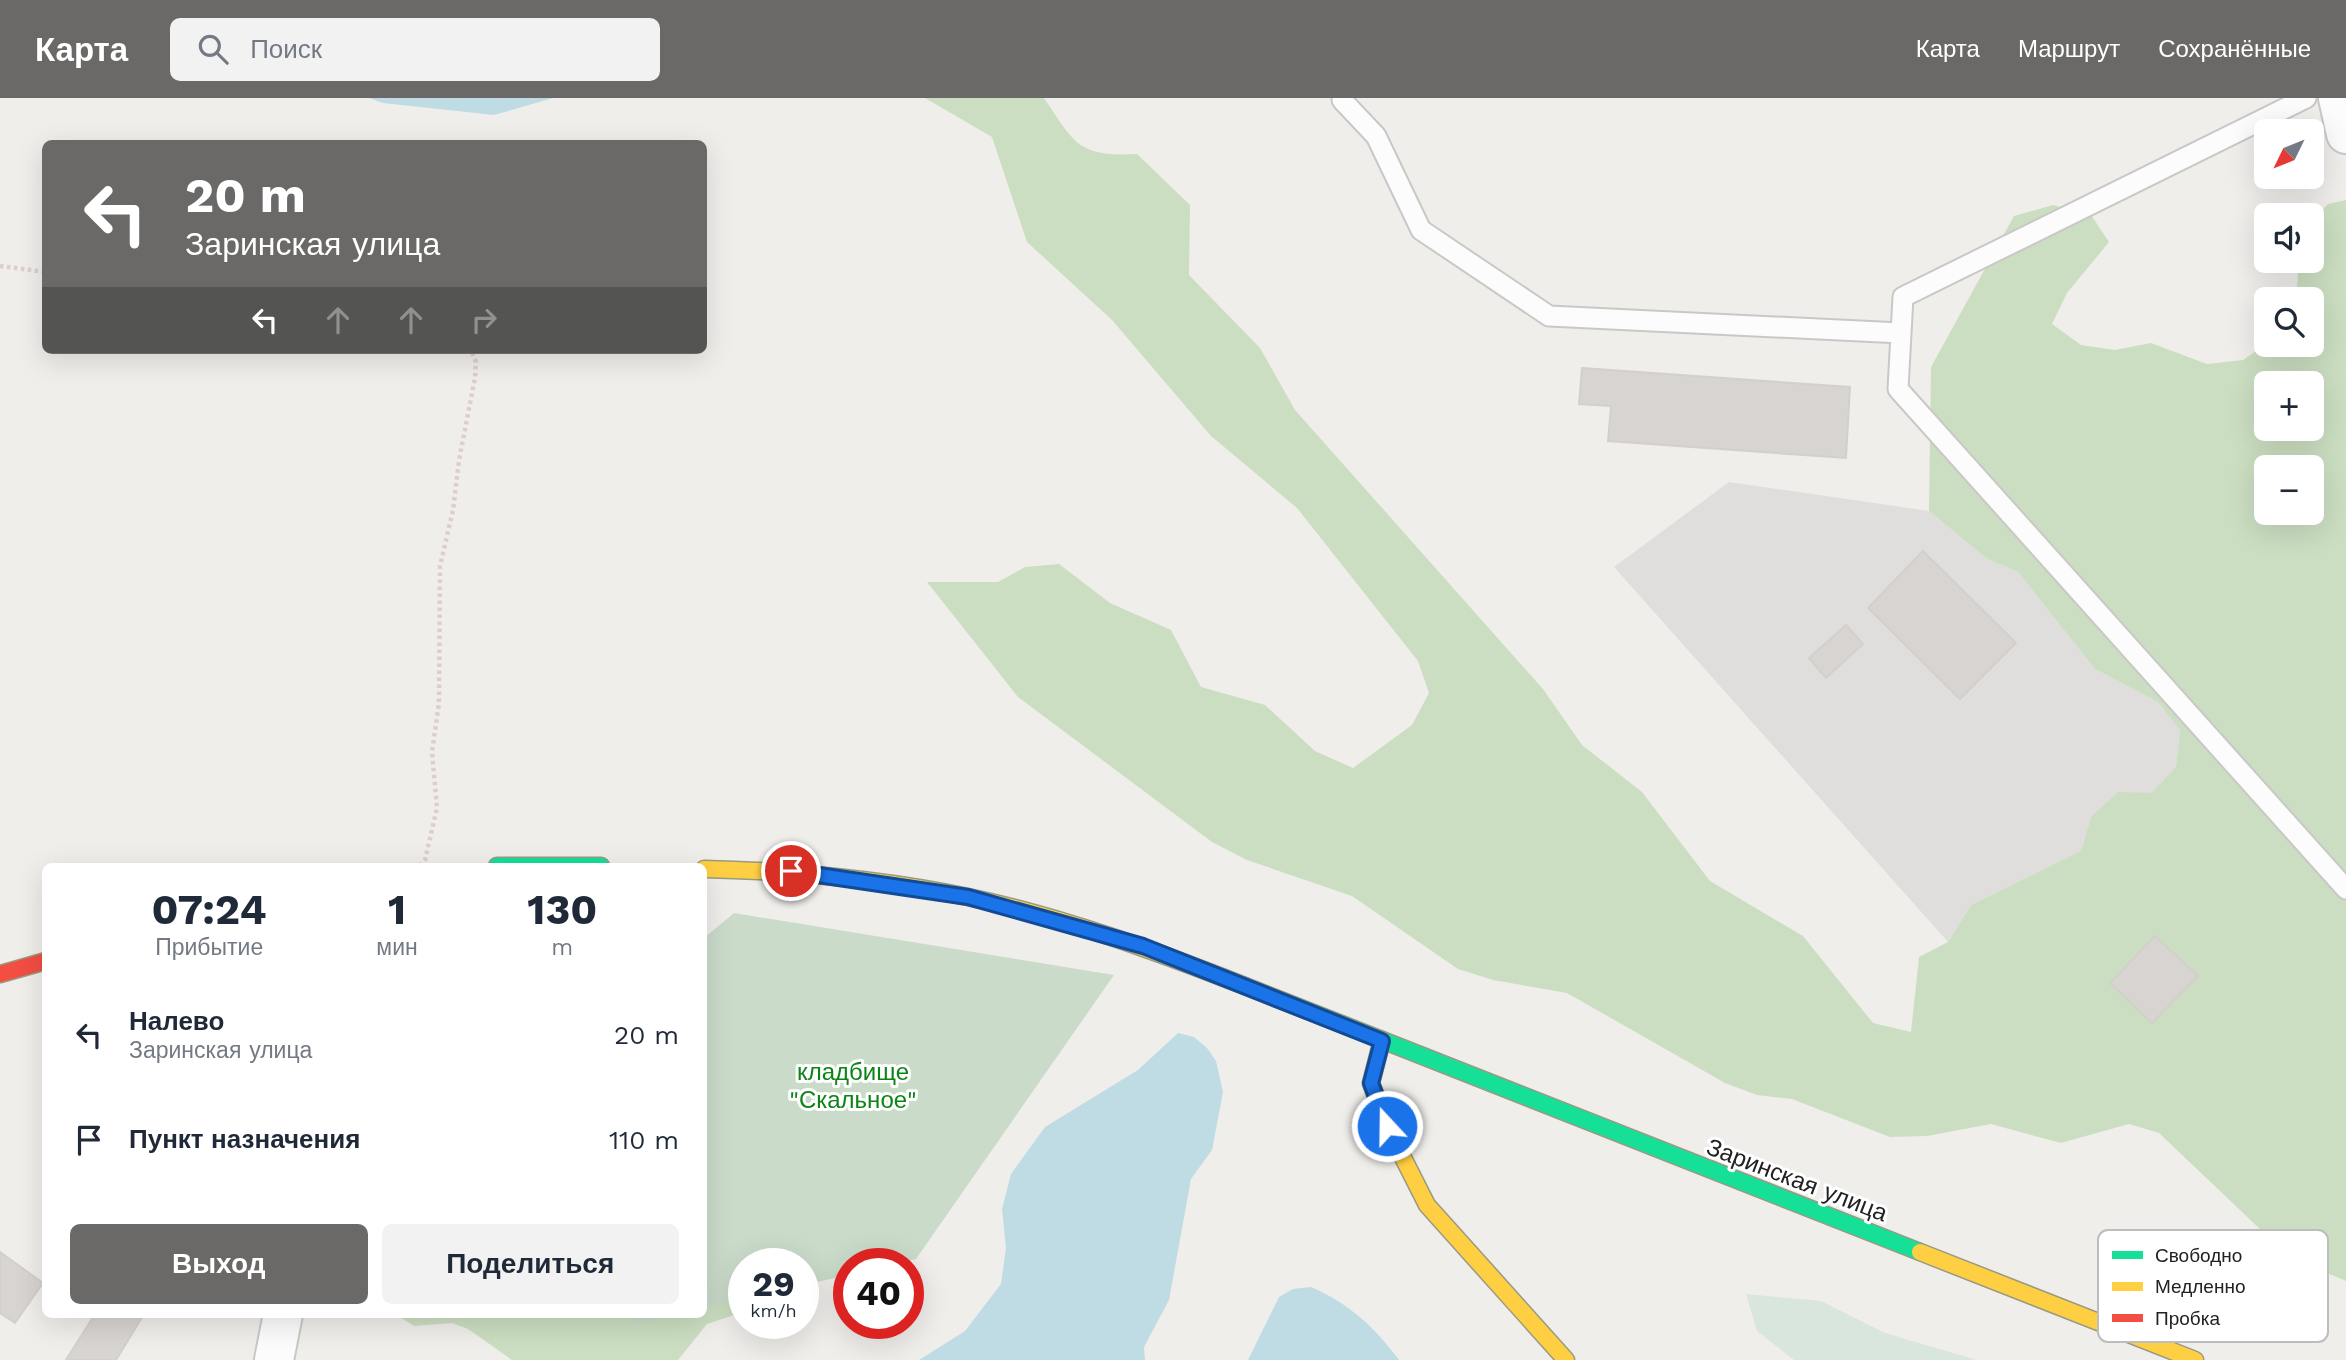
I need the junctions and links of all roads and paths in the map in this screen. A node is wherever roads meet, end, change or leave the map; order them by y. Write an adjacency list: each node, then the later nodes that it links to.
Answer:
1 (2306, 98): 7 (lane)
2 (2338, 98): 4 (street)
3 (1342, 100): 7 (lane)
4 (2346, 134)
5 (0, 266): 6 (path)
6 (42, 271)
7 (1901, 333): 11 (lane)
8 (473, 354): 9 (path)
9 (422, 863)
10 (707, 869): 14 (street, Заринская улица)
11 (2346, 889)
12 (42, 962): 13 (street)
13 (0, 974)
14 (1382, 1041): 16 (street, Заринская улица); 19 (street)
15 (283, 1318): 18 (street)
16 (2098, 1322)
17 (2149, 1342): 20 (street, Заринская улица)
18 (274, 1360)
19 (1566, 1360)
20 (2195, 1360)

